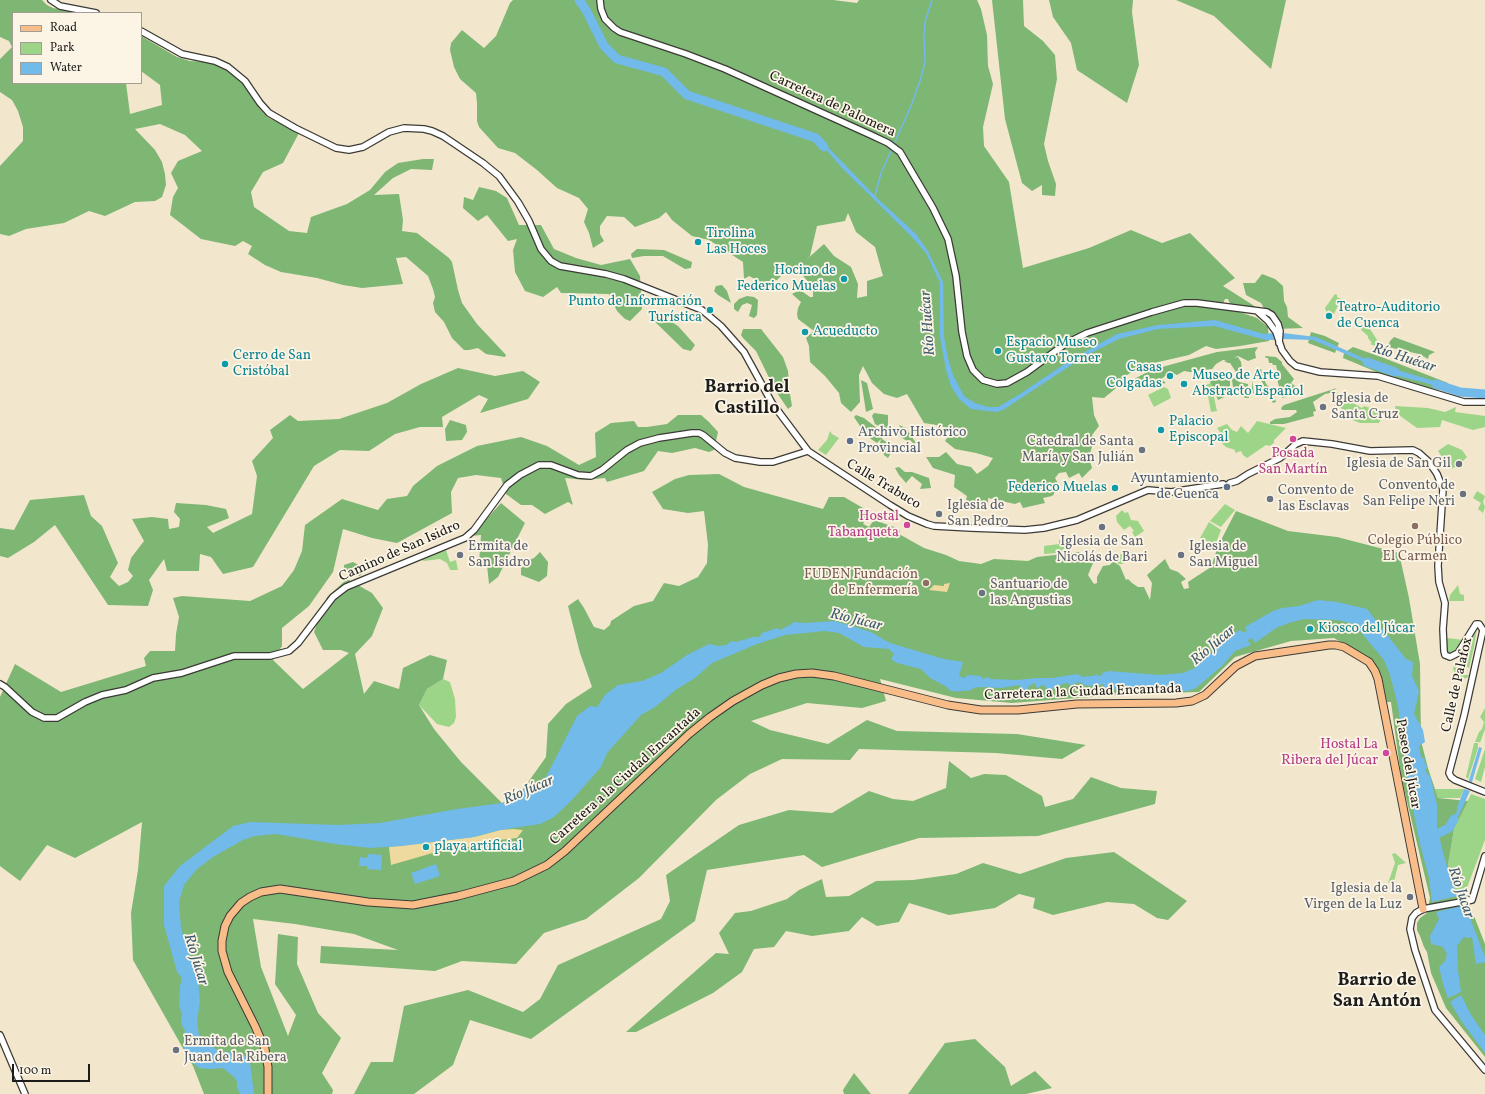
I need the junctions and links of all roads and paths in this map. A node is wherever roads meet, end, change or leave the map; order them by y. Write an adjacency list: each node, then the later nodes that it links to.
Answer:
1 (51, 0): 3 (street)
2 (600, 0): 5 (street, Carretera de Palomera)
3 (91, 12)
4 (142, 32): 6 (street, Calle Trabuco)
5 (1485, 402)
6 (810, 453): 8 (street, Calle Trabuco); 10 (street, Camino de San Isidro)
7 (1230, 483): 11 (street, Calle de Palafox)
8 (1223, 484)
9 (1336, 645): 13 (main road, Paseo del Júcar); 17 (main road, Carretera a la Ciudad Encantada)
10 (0, 684)
11 (1485, 792)
12 (1485, 856): 13 (street)
13 (1425, 908): 15 (street)
14 (0, 1035): 16 (street)
15 (1485, 1070)
16 (25, 1094)
17 (268, 1094)

